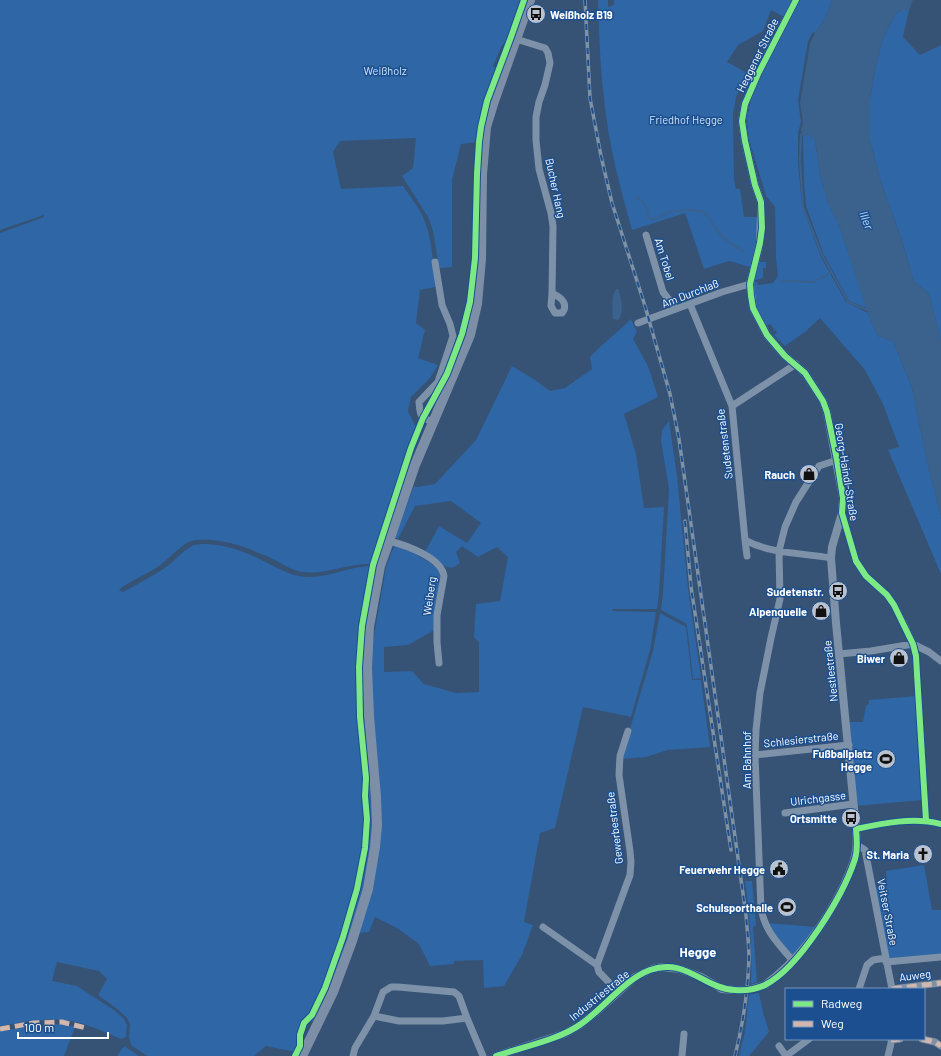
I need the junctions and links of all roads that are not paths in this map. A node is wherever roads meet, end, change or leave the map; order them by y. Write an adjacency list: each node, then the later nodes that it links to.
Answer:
1 (530, 0): 3 (main road)
2 (796, 0): 4 (street, Heggener Straße)
3 (516, 39): 8 (street, Bucher Hang); 14 (main road)
4 (742, 121): 7 (street, Georg-Haindl-Straße)
5 (646, 235): 10 (street, Am Tobel)
6 (435, 262): 14 (street)
7 (750, 284): 9 (street, Am Durchlaß); 12 (street, Georg-Haindl-Straße)
8 (552, 293)
9 (690, 304): 10 (street, Am Durchlaß); 13 (street, Sudetenstraße)
10 (676, 309): 11 (street, Am Durchlaß)
11 (638, 324)
12 (796, 364): 13 (street); 15 (street, Georg-Haindl-Straße)
13 (732, 406): 17 (street, Sudetenstraße)
14 (433, 422): 18 (main road)
15 (837, 460): 16 (street, Georg-Haindl-Straße); 19 (street, Am Bahnhof)
16 (842, 513): 21 (street, Nestlestraße); 22 (street, Georg-Haindl-Straße)
17 (745, 540): 19 (street); 20 (street, Sudetenstraße)
18 (389, 541): 25 (street, Weiberg); 53 (main road)
19 (779, 551): 21 (street); 28 (street, Am Bahnhof)
20 (747, 556)
21 (831, 558): 23 (street, Nestlestraße)
22 (912, 644): 23 (street); 24 (street); 31 (street, Georg-Haindl-Straße)
23 (839, 654): 27 (street, Nestlestraße)
24 (941, 661)
25 (440, 663)
26 (628, 731): 39 (street, Gewerbestraße)
27 (849, 745): 28 (street, Schlesierstraße); 29 (street, Nestlestraße)
28 (755, 755): 38 (street, Am Bahnhof)
29 (853, 804): 30 (street, Ulrichgasse); 33 (street, Nestlestraße)
30 (785, 813)
31 (926, 820): 32 (street); 33 (street)
32 (941, 824)
33 (856, 829): 34 (street, Industriestraße)
34 (857, 845): 37 (street, Veitser Straße); 38 (street, Industriestraße)
35 (543, 927): 39 (street)
36 (941, 957): 37 (street)
37 (886, 960): 41 (street); 42 (street, Veitser Straße)
38 (793, 961): 44 (street, Industriestraße, bridge)
39 (597, 965): 44 (street)
40 (941, 983): 43 (street, Auweg)
41 (859, 988)
42 (892, 988)
43 (900, 988)
44 (618, 992): 56 (street, Industriestraße)
45 (374, 1016): 46 (street); 46 (street); 54 (street)
46 (467, 1018): 55 (street)
47 (684, 1034): 57 (street)
48 (808, 1040): 51 (street)
49 (892, 1040): 58 (street)
50 (925, 1040): 52 (street)
51 (779, 1046)
52 (941, 1046)
53 (302, 1056)
54 (352, 1056)
55 (483, 1056)
56 (496, 1056)
57 (682, 1056)
58 (888, 1056)

